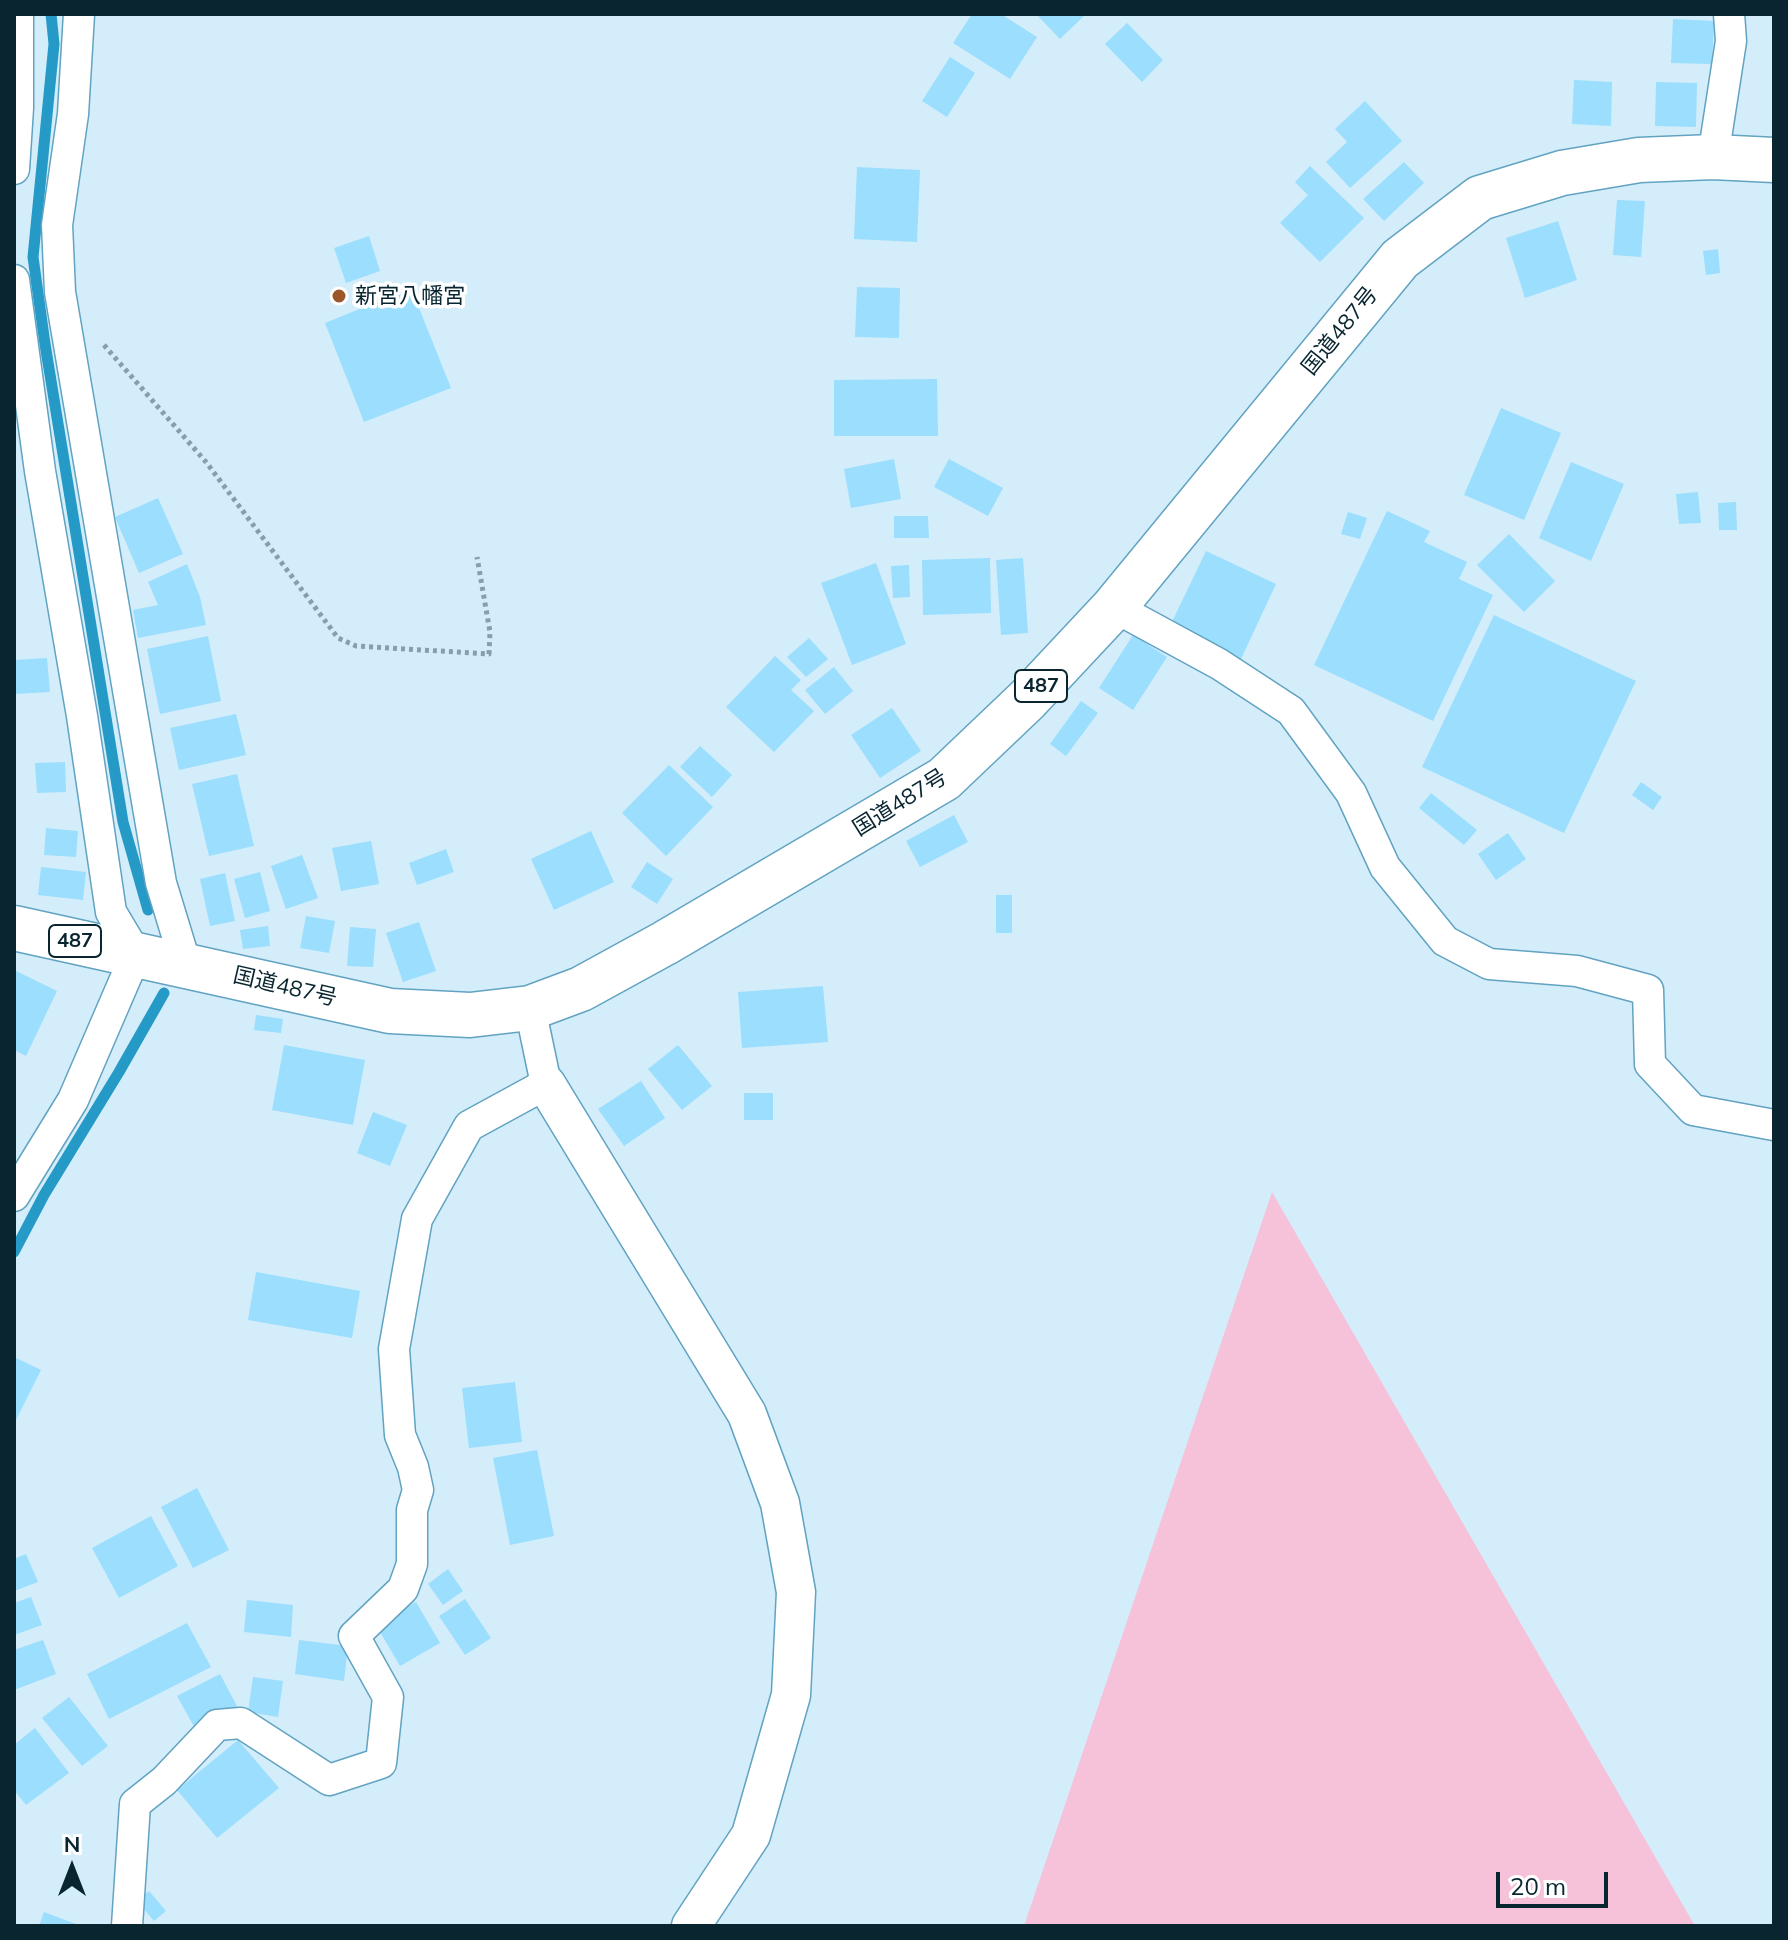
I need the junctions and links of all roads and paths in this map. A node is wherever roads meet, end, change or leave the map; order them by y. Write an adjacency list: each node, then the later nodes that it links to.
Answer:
1 (18, 14): 6 (street)
2 (79, 14): 13 (street)
3 (1729, 14): 4 (street)
4 (1713, 157): 5 (highway, 国道487号 / 487); 10 (highway, 国道487号 / 487)
5 (1774, 160)
6 (14, 169)
7 (14, 280): 12 (street)
8 (127, 372): 9 (path)
9 (477, 557)
10 (1114, 607): 14 (highway, 国道487号 / 487); 16 (street)
11 (14, 928): 12 (highway, 国道487号 / 487)
12 (136, 954): 13 (highway, 国道487号 / 487); 17 (street)
13 (186, 965): 14 (highway, 国道487号 / 487)
14 (530, 1008): 15 (street)
15 (546, 1084): 18 (street); 19 (street)
16 (1774, 1125)
17 (14, 1196)
18 (127, 1926)
19 (691, 1926)

